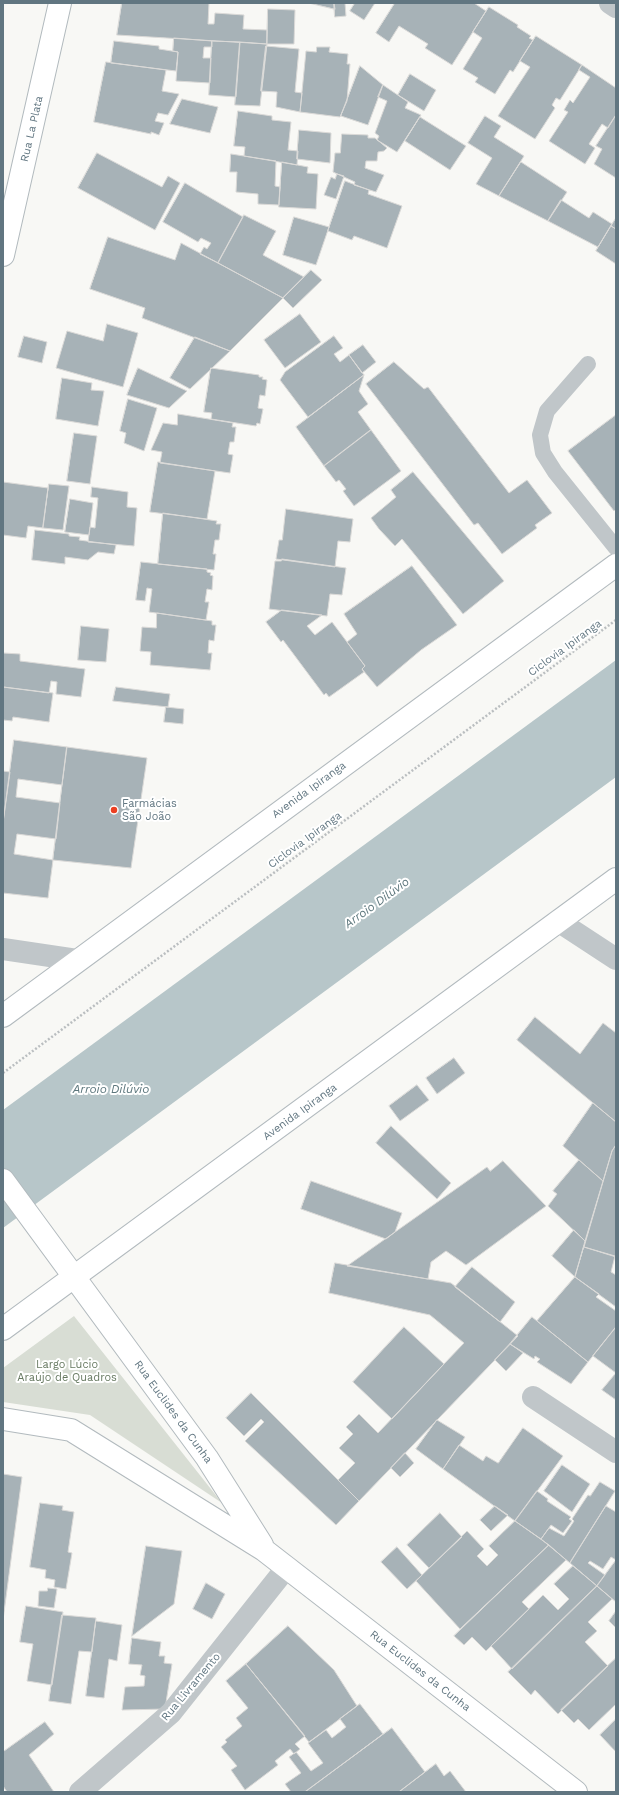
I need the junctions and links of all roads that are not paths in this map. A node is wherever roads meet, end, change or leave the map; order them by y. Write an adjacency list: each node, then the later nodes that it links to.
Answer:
1 (60, 3): 4 (main road, Rua La Plata)
2 (610, 3): 3 (street)
3 (616, 7)
4 (3, 255)
5 (588, 364): 6 (lane)
6 (616, 548)
7 (616, 565): 12 (main road, Avenida Ipiranga)
8 (616, 879): 9 (main road, Avenida Ipiranga)
9 (558, 921): 11 (street); 15 (main road, Avenida Ipiranga)
10 (3, 950): 12 (street)
11 (616, 959)
12 (77, 960): 13 (main road, Avenida Ipiranga)
13 (3, 1016)
14 (3, 1180): 15 (main road, Rua Euclides da Cunha)
15 (74, 1278): 16 (main road, Avenida Ipiranga); 20 (main road, Rua Euclides da Cunha)
16 (3, 1329)
17 (533, 1398): 19 (street)
18 (3, 1419): 20 (main road, Rua Euclides da Cunha)
19 (616, 1452)
20 (264, 1550): 21 (main road, Rua Euclides da Cunha)
21 (287, 1567): 22 (street, Rua Livramento); 23 (main road, Rua Euclides da Cunha)
22 (80, 1792)
23 (576, 1792)

